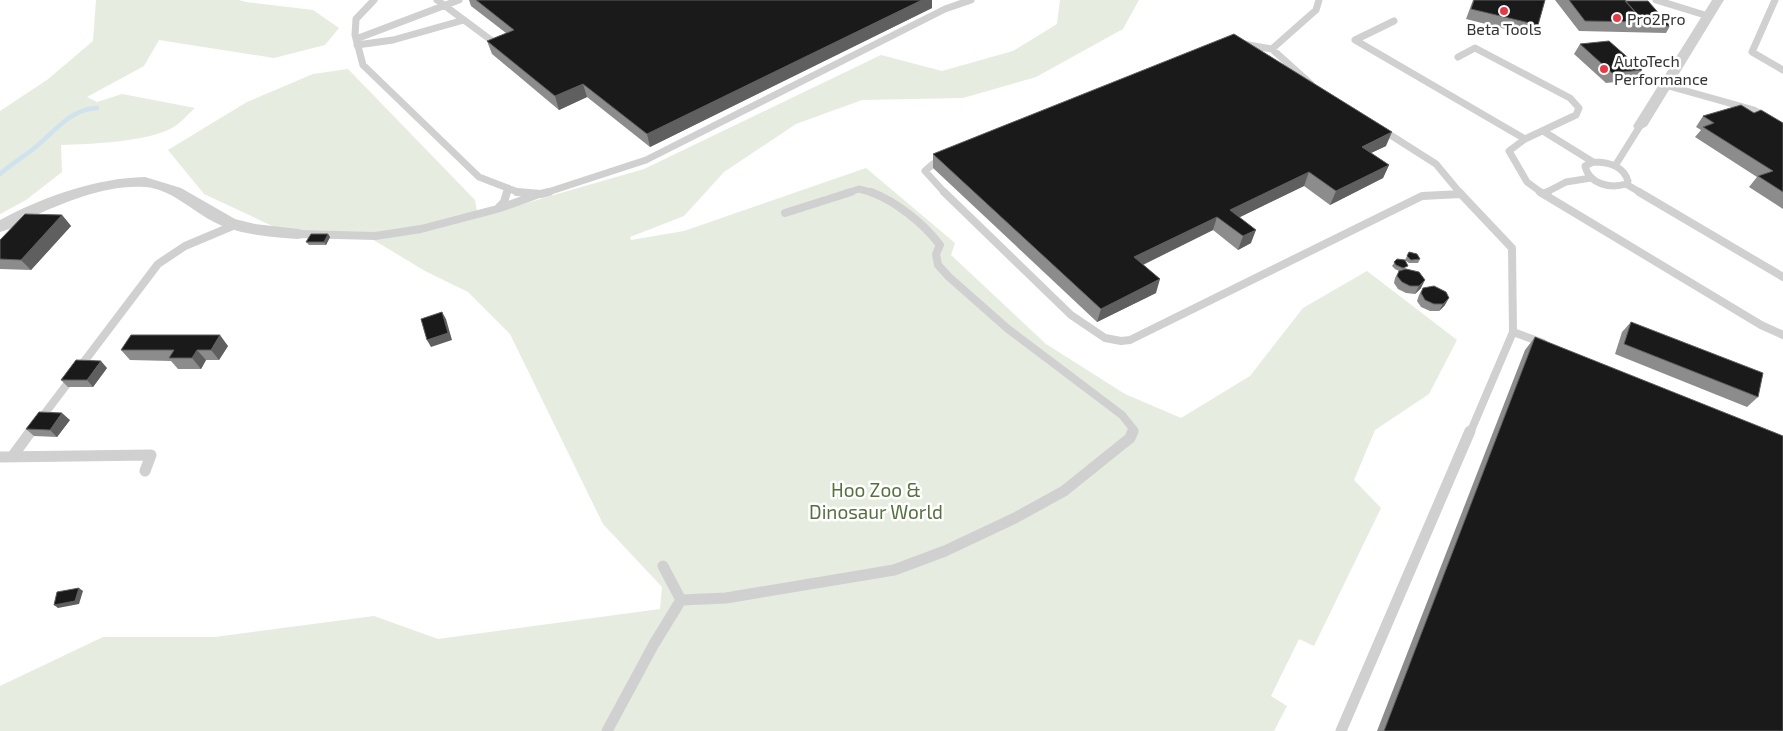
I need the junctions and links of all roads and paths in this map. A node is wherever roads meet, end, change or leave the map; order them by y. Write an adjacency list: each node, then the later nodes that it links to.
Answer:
1 (374, 0): 13 (lane)
2 (437, 0): 9 (lane)
3 (460, 0): 9 (lane)
4 (971, 0): 35 (lane)
5 (1319, 0): 16 (lane)
6 (1656, 0): 10 (lane)
7 (1718, 0): 10 (street)
8 (1776, 0): 20 (lane)
9 (444, 6): 11 (lane); 13 (lane)
10 (1708, 16): 19 (street)
11 (464, 20): 13 (lane); 14 (lane)
12 (1394, 21): 27 (lane)
13 (356, 42): 33 (lane)
14 (495, 43)
15 (1236, 44): 16 (lane)
16 (1272, 49): 22 (lane)
17 (1458, 57): 26 (lane)
18 (1631, 62): 19 (lane)
19 (1676, 68): 21 (street)
20 (1783, 70)
21 (1665, 84): 24 (street); 25 (lane)
22 (1317, 87)
23 (1372, 123): 36 (lane)
24 (1640, 126): 30 (lane)
25 (1783, 127)
26 (1543, 131): 27 (lane); 29 (lane)
27 (1526, 139): 34 (lane)
28 (951, 157): 36 (lane)
29 (1593, 162): 30 (lane); 31 (lane)
30 (1615, 166): 32 (lane)
31 (1591, 178): 32 (lane); 34 (lane)
32 (1626, 184): 42 (lane)
33 (508, 188): 35 (lane); 37 (lane)
34 (1545, 193): 44 (lane)
35 (541, 194): 37 (lane)
36 (1461, 194): 43 (lane)
37 (497, 208): 41 (lane)
38 (785, 213): 50 (lane)
39 (236, 224): 40 (street); 41 (street); 47 (lane)
40 (0, 226)
41 (298, 234)
42 (1783, 277)
43 (1513, 332): 45 (lane); 52 (lane)
44 (1783, 335)
45 (1549, 346)
46 (0, 457): 47 (lane)
47 (12, 457): 48 (lane)
48 (146, 471)
49 (663, 566): 50 (lane)
50 (681, 600): 51 (lane)
51 (607, 731)
52 (1341, 731)

